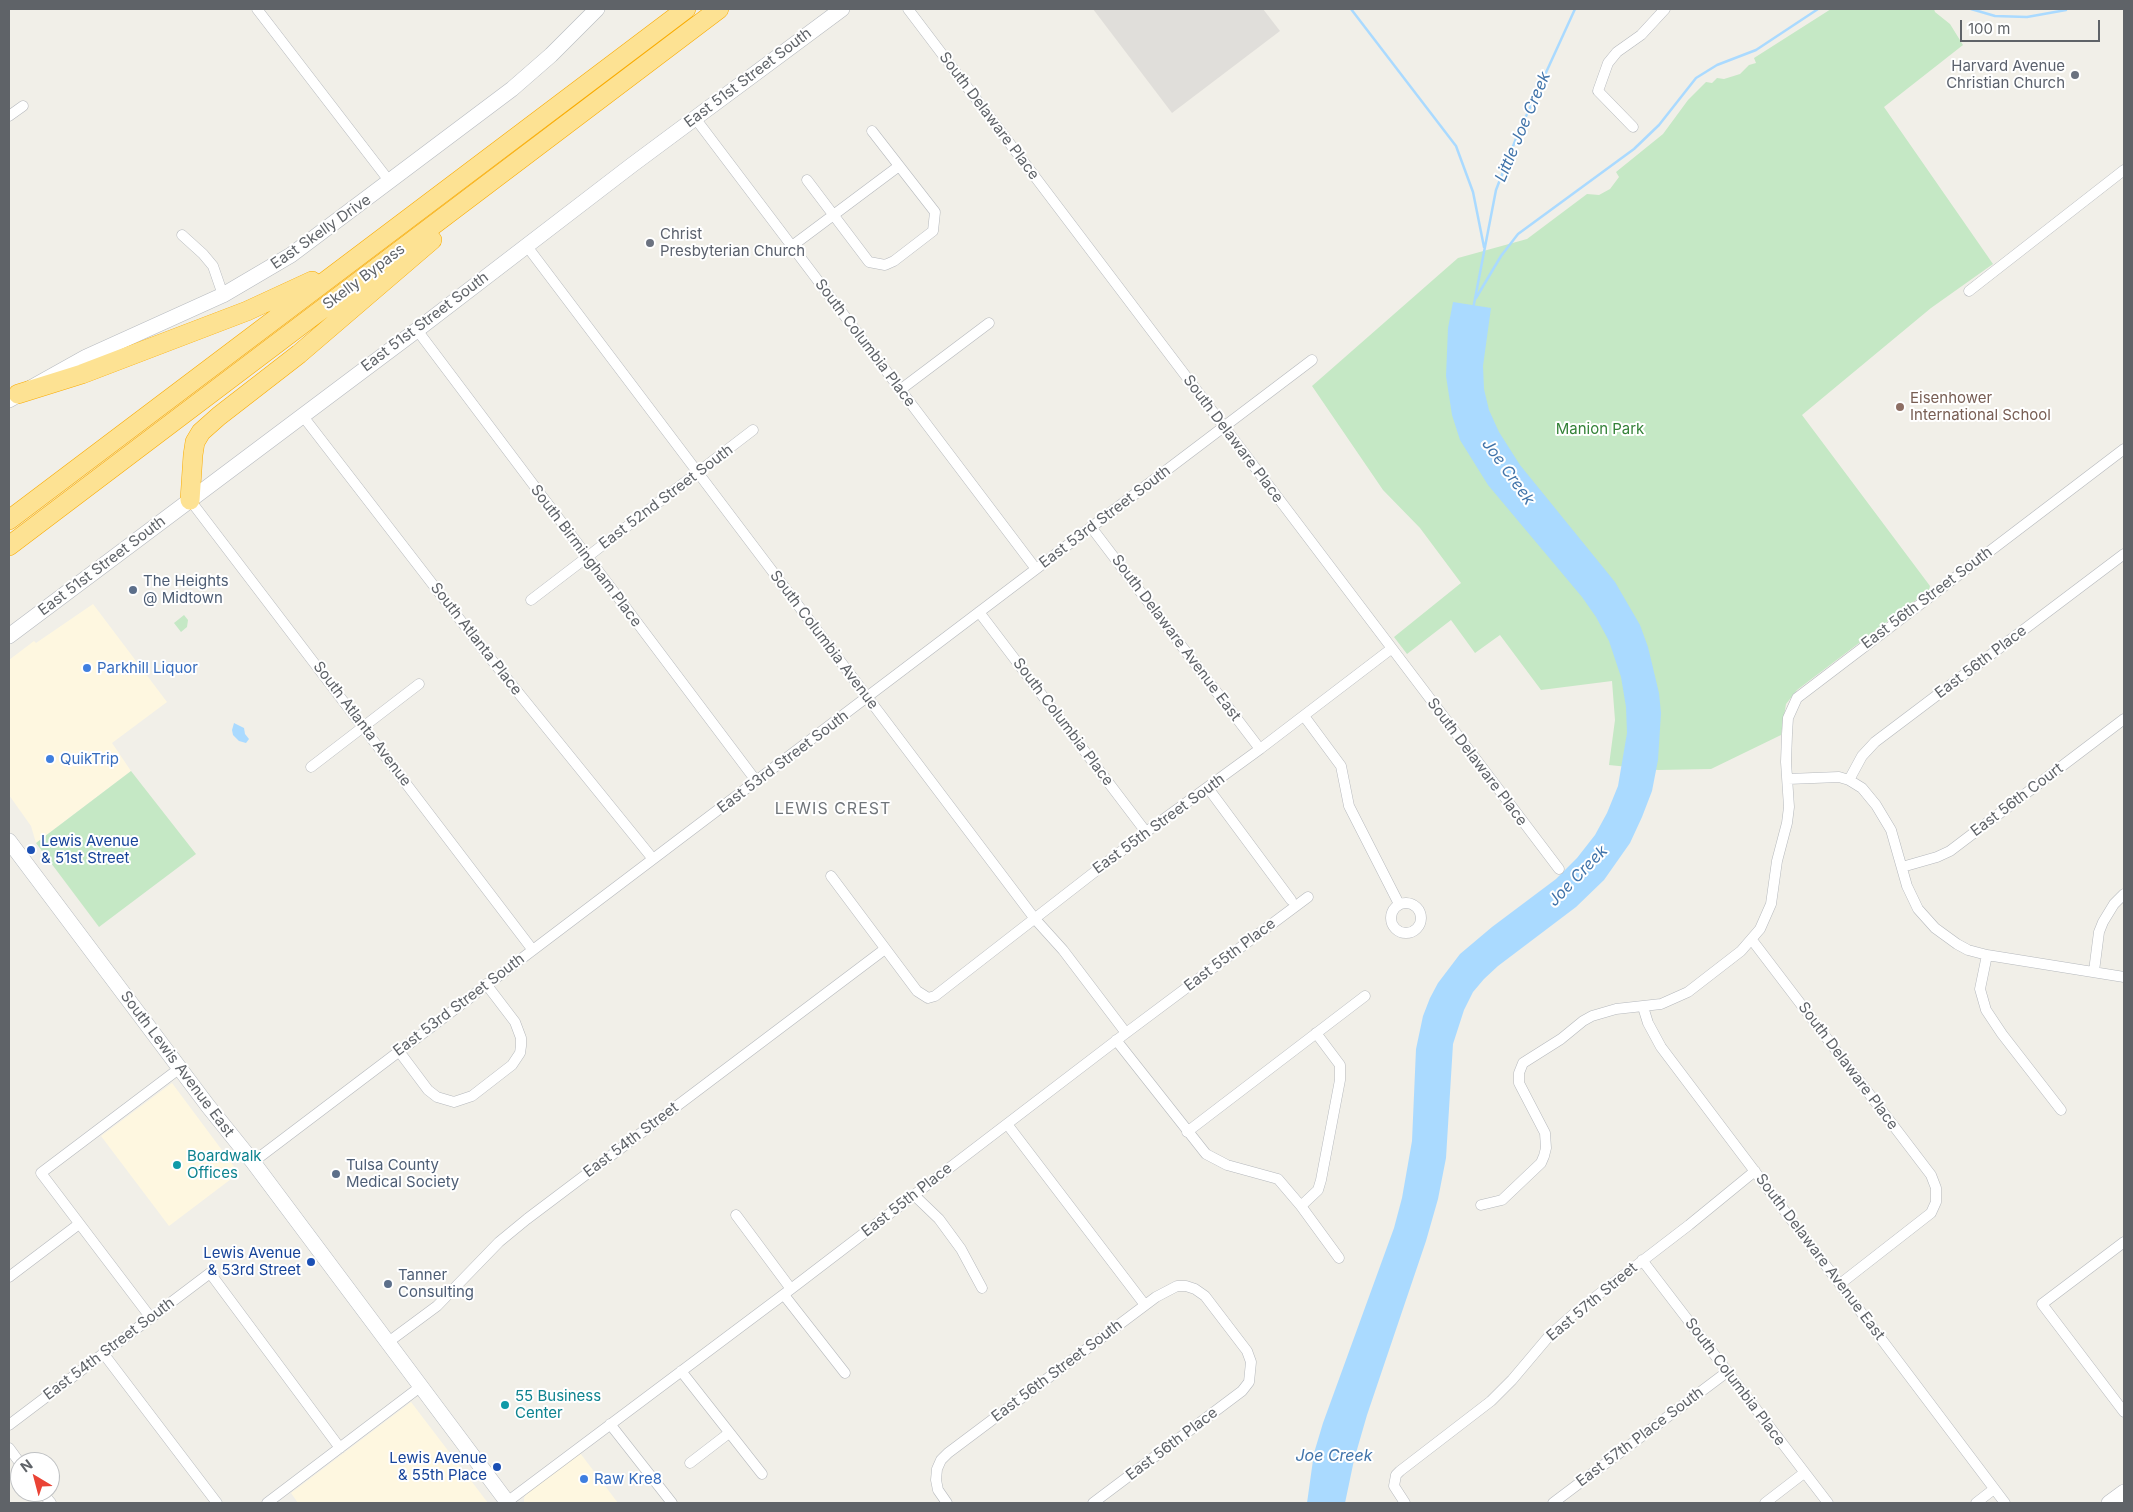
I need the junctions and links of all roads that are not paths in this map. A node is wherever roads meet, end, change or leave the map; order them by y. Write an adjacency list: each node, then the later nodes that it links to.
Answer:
1 (257, 9): 17 (street)
2 (597, 9): 17 (main road, East Skelly Drive)
3 (686, 9): 22 (highway, Skelly Bypass)
4 (719, 9): 11 (highway, Skelly Bypass)
5 (842, 9): 10 (main road, East 51st Street South)
6 (908, 9): 31 (street, South Delaware Place)
7 (1665, 9): 12 (street)
8 (22, 106): 9 (street)
9 (9, 116)
10 (695, 118): 20 (main road, East 51st Street South); 21 (street, South Columbia Place)
11 (568, 123): 35 (highway); 38 (highway, Skelly Bypass)
12 (1633, 127)
13 (872, 131): 14 (street)
14 (899, 166): 18 (street); 18 (street)
15 (2124, 170): 23 (street)
16 (807, 180): 18 (street)
17 (390, 182): 24 (main road, East Skelly Drive)
18 (834, 215): 21 (street)
19 (182, 235): 24 (street)
20 (526, 245): 26 (main road, East 51st Street South); 34 (street, South Columbia Avenue)
21 (792, 246): 28 (street, South Columbia Place)
22 (343, 268): 29 (highway); 36 (highway, Skelly Bypass)
23 (1969, 290)
24 (222, 295): 29 (main road, East Skelly Drive)
25 (989, 323): 28 (street)
26 (417, 330): 30 (main road, East 51st Street South); 40 (street, South Birmingham Place)
27 (1312, 360): 31 (street, East 53rd Street South)
28 (900, 390): 41 (street, South Columbia Place)
29 (14, 397)
30 (302, 415): 35 (main road, East 51st Street South); 59 (street, South Atlanta Place)
31 (1224, 426): 37 (street, East 53rd Street South); 45 (street, South Delaware Place)
32 (753, 430): 34 (street, East 52nd Street South)
33 (2124, 449): 53 (street, East 56th Street South)
34 (697, 473): 40 (street, East 52nd Street South); 47 (street, South Columbia Avenue)
35 (190, 500): 44 (main road, East 51st Street South); 50 (street, South Atlanta Avenue)
36 (9, 520)
37 (1091, 527): 41 (street, East 53rd Street South); 51 (street, South Delaware Avenue East)
38 (9, 546)
39 (2124, 554): 54 (street, East 56th Place)
40 (587, 557): 42 (street, East 52nd Street South); 55 (street, South Birmingham Place)
41 (1036, 569): 43 (street, East 53rd Street South)
42 (531, 600)
43 (979, 612): 47 (street, East 53rd Street South); 57 (street, South Columbia Place)
44 (9, 636)
45 (1391, 649): 48 (street, East 55th Street South); 61 (street, South Delaware Place)
46 (419, 684): 50 (street)
47 (868, 698): 55 (street, East 53rd Street South); 67 (street, South Columbia Avenue)
48 (1304, 716): 51 (street, East 55th Street South); 66 (street)
49 (2124, 719): 60 (street, East 56th Court)
50 (364, 726): 52 (street); 69 (street, South Atlanta Avenue)
51 (1260, 749): 56 (street, East 55th Street South)
52 (311, 767)
53 (1788, 779): 54 (street); 68 (street)
54 (1849, 780): 60 (street)
55 (757, 782): 59 (street, East 53rd Street South)
56 (1208, 788): 57 (street, East 55th Street South); 65 (street)
57 (1146, 832): 67 (street, East 55th Street South)
58 (9, 841): 81 (main road, South Lewis Avenue East)
59 (653, 859): 69 (street, East 53rd Street South)
60 (1902, 866): 71 (street)
61 (1559, 869)
62 (831, 876): 70 (street)
63 (2124, 894): 72 (street)
64 (1308, 897): 77 (street, East 55th Place)
65 (1291, 900)
66 (1399, 904)
67 (1035, 919): 70 (street, East 55th Street South); 77 (street, South Columbia Avenue)
68 (1752, 940): 76 (street); 96 (street, South Delaware Place)
69 (532, 949): 74 (street, East 53rd Street South)
70 (885, 949): 101 (street, East 54th Street)
71 (1987, 955): 72 (street); 82 (street)
72 (2094, 971): 73 (street)
73 (2124, 977)
74 (486, 984): 80 (street, East 53rd Street South); 80 (street)
75 (1365, 996): 78 (street)
76 (1643, 1007): 86 (street, South Delaware Avenue East); 88 (street)
77 (1126, 1033): 79 (street, East 55th Place)
78 (1316, 1033): 84 (street); 89 (street)
79 (1116, 1040): 83 (street, East 55th Place); 84 (street)
80 (398, 1050): 85 (street, East 53rd Street South)
81 (180, 1068): 85 (main road, South Lewis Avenue East); 91 (street)
82 (2061, 1110)
83 (1007, 1124): 87 (street, East 55th Place); 99 (street)
84 (1187, 1132): 89 (street)
85 (253, 1162): 101 (main road, South Lewis Avenue East)
86 (1755, 1171): 94 (street, East 57th Street); 96 (street, South Delaware Avenue East)
87 (914, 1195): 97 (street); 98 (street, East 55th Place)
88 (1481, 1205)
89 (1301, 1206): 93 (street)
90 (736, 1215): 98 (street)
91 (79, 1224): 95 (street); 100 (street)
92 (2124, 1242): 108 (street)
93 (1340, 1258)
94 (1642, 1260): 104 (street, South Columbia Place); 124 (street, East 57th Street)
95 (9, 1277)
96 (1840, 1284): 116 (street, South Delaware Avenue East)
97 (982, 1288)
98 (787, 1292): 103 (street, East 55th Place); 105 (street)
99 (1145, 1305): 106 (street, East 56th Street South); 122 (street, East 56th Street South)
100 (151, 1318): 102 (street, East 54th Street South); 112 (street, East 54th Street South)
101 (387, 1343): 107 (main road, South Lewis Avenue East)
102 (103, 1353): 109 (street, East 54th Street South); 118 (street)
103 (681, 1371): 110 (street, East 55th Place); 111 (street)
104 (1727, 1372): 114 (street, South Columbia Place); 125 (street, East 57th Place South)
105 (845, 1373)
106 (1249, 1382): 123 (street, East 56th Place)
107 (420, 1387): 112 (street); 120 (main road, South Lewis Avenue East)
108 (2124, 1412)
109 (9, 1424)
110 (610, 1424): 120 (street, East 55th Place); 121 (street)
111 (729, 1433): 113 (street); 115 (street)
112 (340, 1448): 119 (street)
113 (690, 1463)
114 (1804, 1473): 126 (street); 127 (street, South Columbia Place)
115 (762, 1474)
116 (1994, 1489): 128 (street); 129 (street, South Delaware Avenue East)
117 (2124, 1492): 130 (main road)
118 (217, 1503)
119 (267, 1503)
120 (507, 1503)
121 (672, 1503)
122 (947, 1503)
123 (1093, 1503)
124 (1405, 1503)
125 (1552, 1503)
126 (1765, 1503)
127 (1828, 1503)
128 (1976, 1503)
129 (2005, 1503)
130 (2109, 1503)

